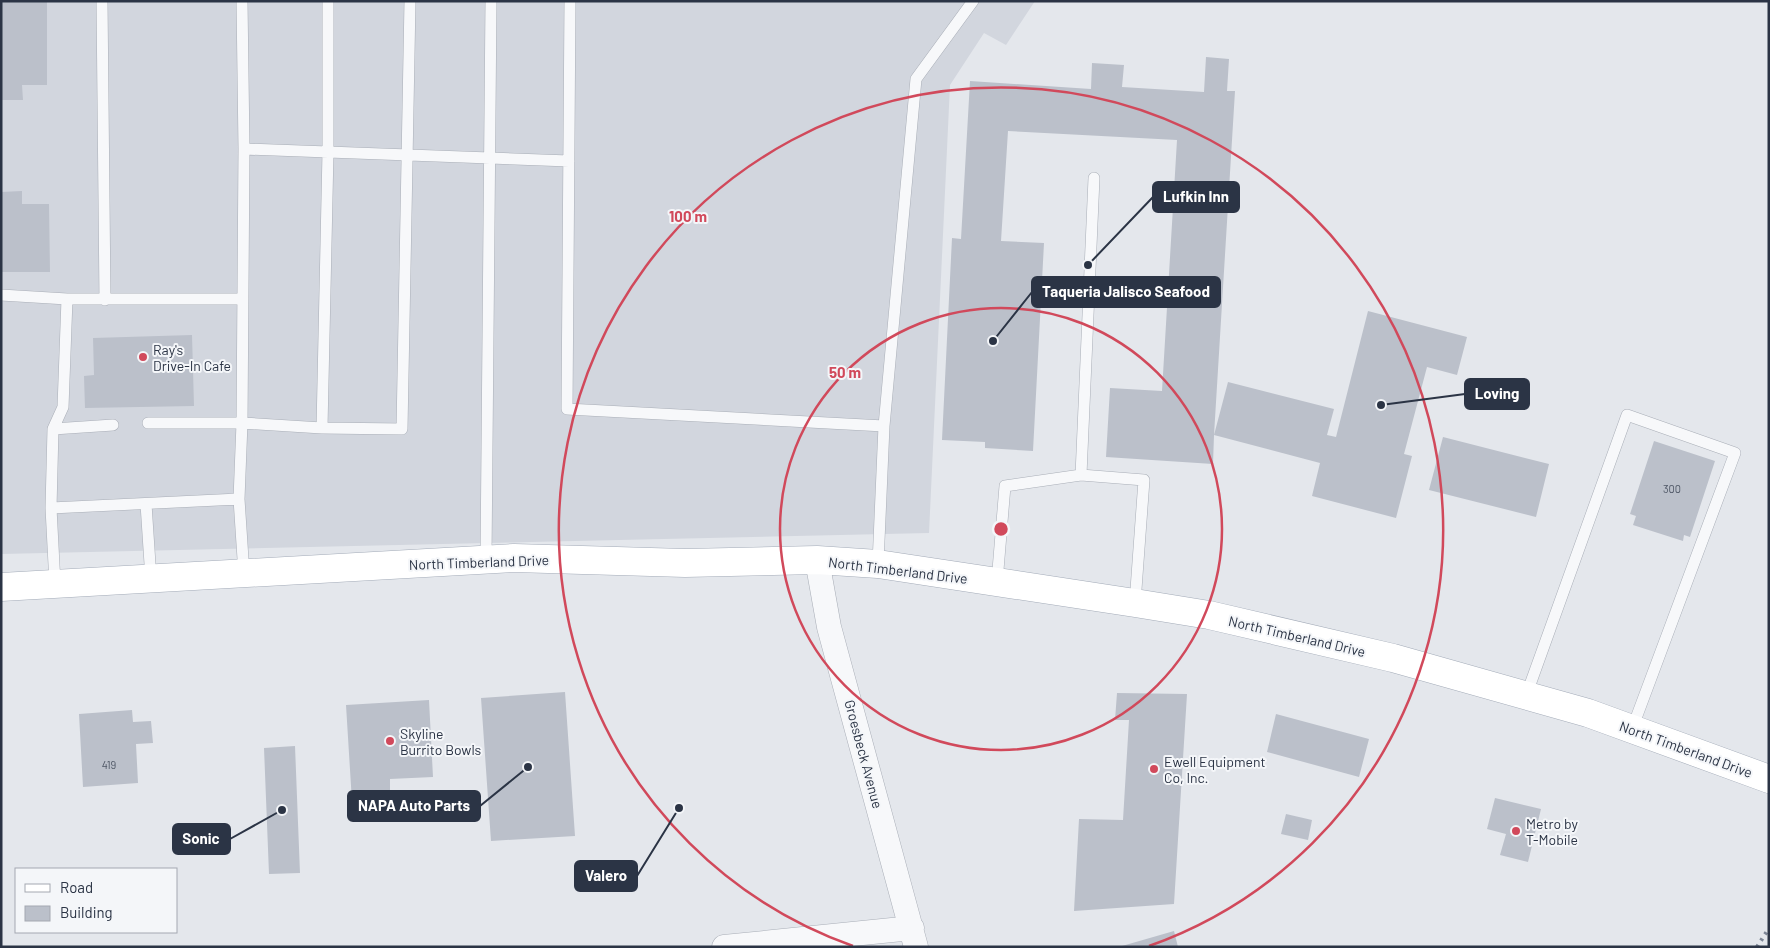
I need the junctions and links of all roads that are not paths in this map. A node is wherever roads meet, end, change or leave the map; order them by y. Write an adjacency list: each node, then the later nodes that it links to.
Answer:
1 (102, 1): 16 (lane)
2 (242, 1): 8 (lane)
3 (328, 1): 9 (lane)
4 (410, 1): 10 (lane)
5 (491, 1): 11 (lane)
6 (570, 1): 12 (lane)
7 (973, 1): 21 (lane)
8 (244, 149): 9 (lane); 17 (lane)
9 (328, 152): 10 (lane); 22 (lane)
10 (406, 155): 11 (lane); 22 (lane)
11 (489, 159): 12 (lane); 28 (lane)
12 (569, 161): 21 (lane)
13 (1094, 178): 24 (lane)
14 (1, 295): 15 (lane)
15 (67, 299): 16 (lane); 23 (lane)
16 (105, 300): 17 (lane)
17 (243, 300): 19 (lane)
18 (148, 423): 19 (lane)
19 (242, 423): 22 (lane); 25 (lane)
20 (114, 425): 23 (lane)
21 (884, 426): 30 (lane)
22 (322, 428)
23 (54, 429): 27 (lane)
24 (1081, 475): 33 (lane); 36 (lane)
25 (239, 498): 26 (lane); 31 (lane)
26 (146, 504): 27 (lane); 32 (lane)
27 (52, 508): 34 (lane)
28 (486, 560): 29 (main road, North Timberland Drive); 31 (main road, North Timberland Drive)
29 (817, 560): 30 (main road, North Timberland Drive); 40 (street, Groesbeck Avenue)
30 (878, 564): 33 (main road, North Timberland Drive)
31 (244, 574): 32 (main road, North Timberland Drive)
32 (151, 579): 34 (main road, North Timberland Drive)
33 (997, 583): 36 (main road, North Timberland Drive)
34 (55, 584): 35 (main road, North Timberland Drive)
35 (1, 587)
36 (1135, 603): 37 (main road, North Timberland Drive)
37 (1526, 696): 38 (main road, North Timberland Drive); 38 (lane)
38 (1632, 729): 39 (main road, North Timberland Drive)
39 (1769, 779)
40 (914, 938): 41 (street)
41 (724, 947)

